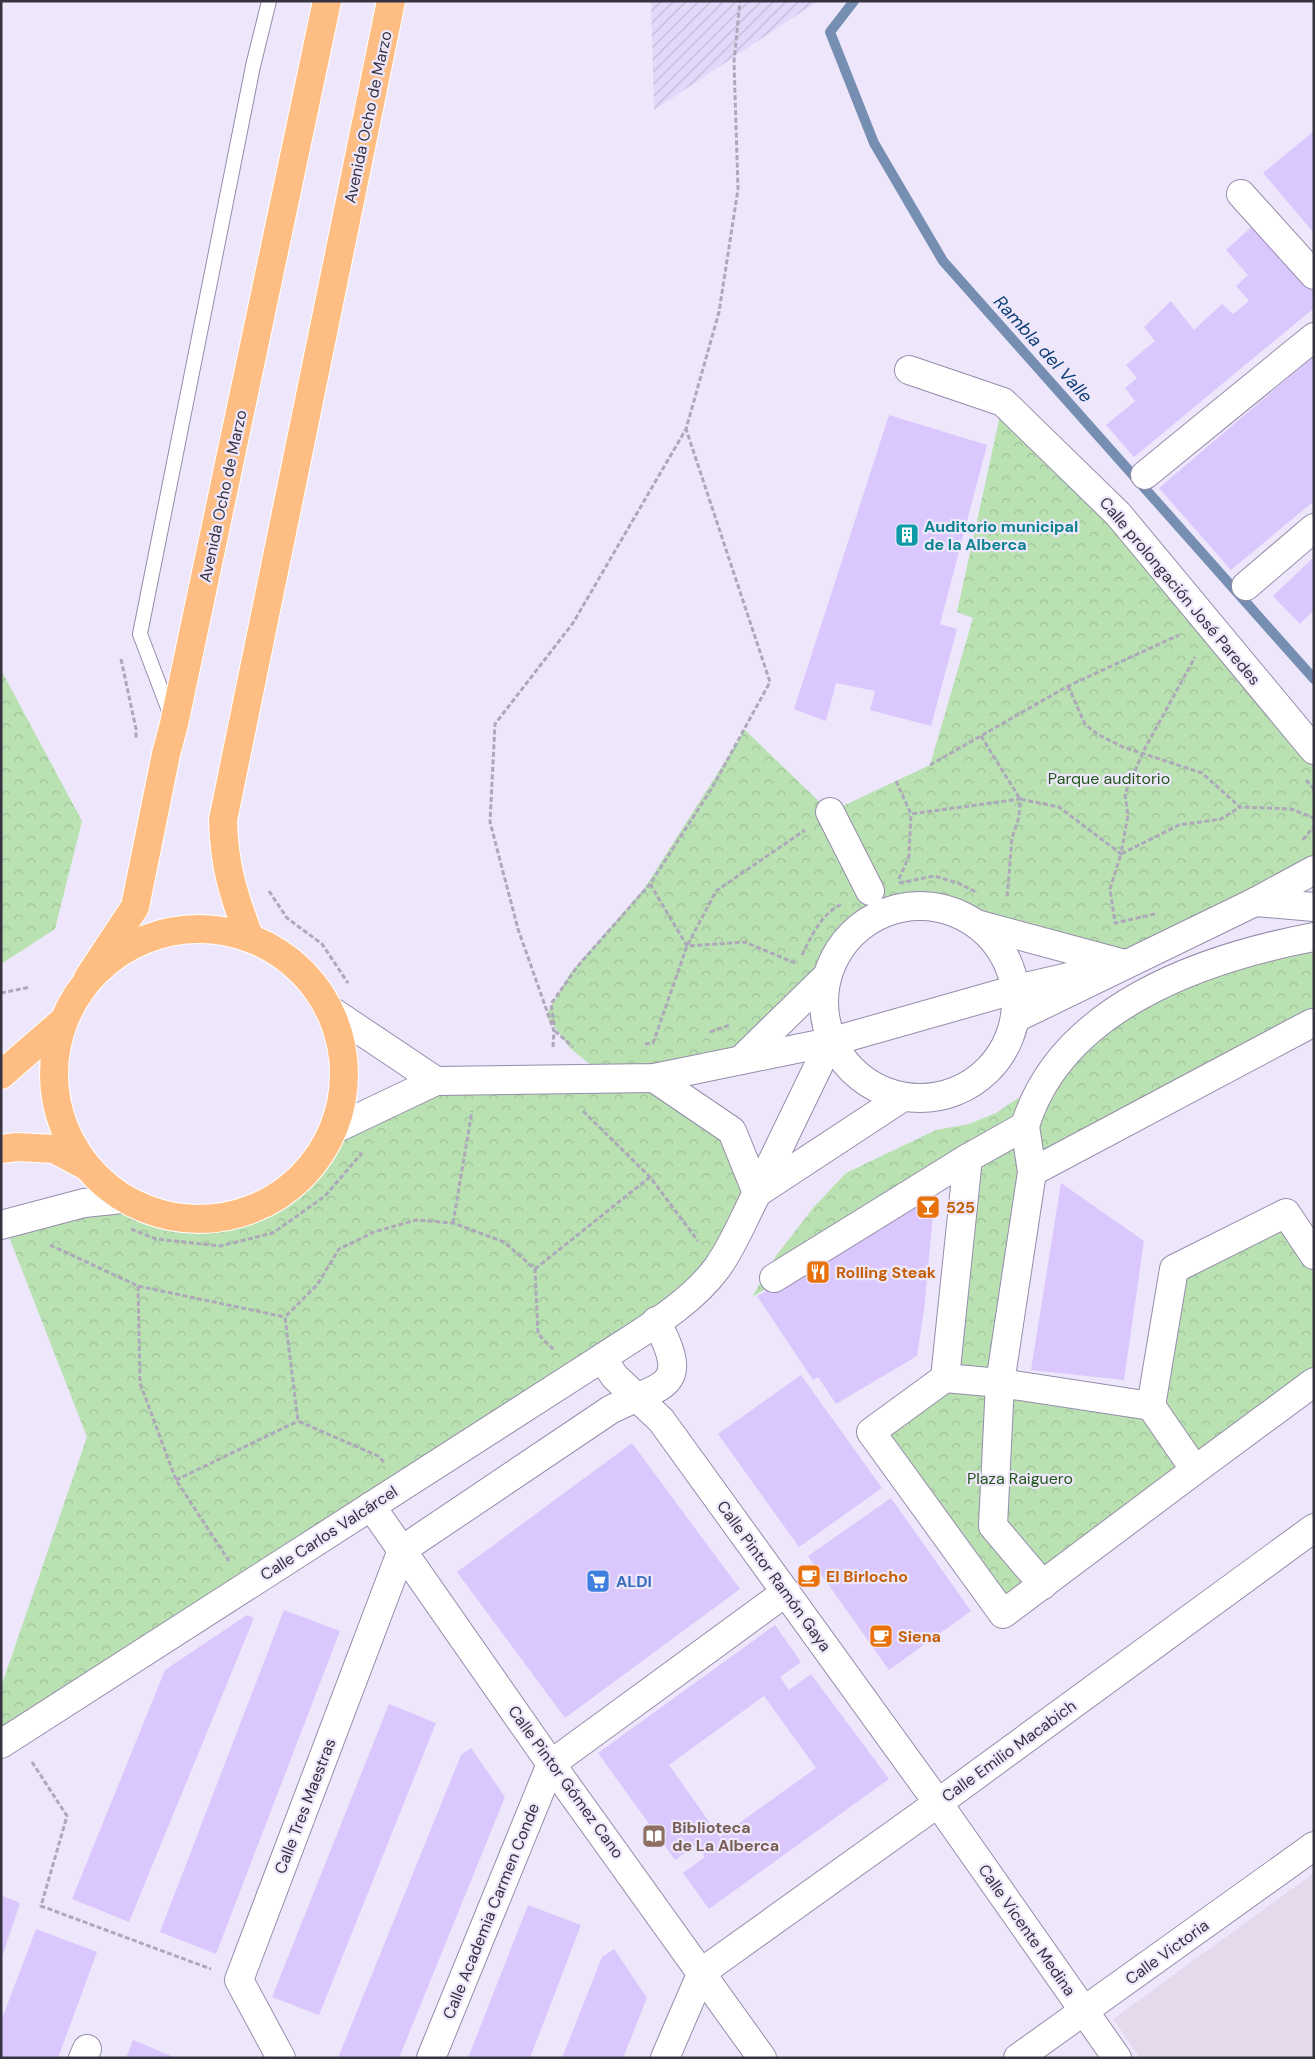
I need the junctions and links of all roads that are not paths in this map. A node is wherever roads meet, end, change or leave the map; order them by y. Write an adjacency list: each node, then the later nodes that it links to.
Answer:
1 (269, 1): 11 (lane)
2 (327, 1): 11 (main road, Avenida Ocho de Marzo)
3 (391, 1): 19 (main road, Avenida Ocho de Marzo)
4 (1241, 194): 5 (street)
5 (1314, 275)
6 (1314, 337): 8 (street)
7 (909, 370): 12 (street, Calle prolongación José Paredes)
8 (1145, 475)
9 (1314, 528): 10 (street)
10 (1246, 586)
11 (174, 724): 22 (main road, Avenida Ocho de Marzo)
12 (1314, 750)
13 (830, 812): 15 (street)
14 (1314, 870): 16 (street)
15 (870, 892)
16 (1255, 902): 17 (street); 21 (street)
17 (1314, 907)
18 (980, 925): 21 (street); 23 (street); 24 (street)
19 (249, 936): 22 (main road); 25 (main road)
20 (1314, 937): 35 (street)
21 (1124, 964): 24 (street); 26 (street)
22 (88, 978): 27 (main road, Avenida Ocho de Marzo)
23 (825, 978): 29 (street); 30 (street)
24 (1017, 989): 26 (street); 29 (street)
25 (330, 1010): 33 (street); 36 (main road)
26 (1016, 1018): 34 (street)
27 (62, 1022): 31 (main road); 39 (main road)
28 (1313, 1023): 40 (street)
29 (830, 1042): 30 (street); 34 (street); 41 (street, Calle Carlos Valcárcel)
30 (741, 1060): 32 (street)
31 (1, 1074)
32 (654, 1078): 33 (street); 41 (street)
33 (436, 1081): 36 (street)
34 (903, 1097): 41 (street)
35 (1025, 1126): 38 (street); 40 (street)
36 (337, 1128): 42 (main road)
37 (1, 1149): 39 (main road)
38 (968, 1158): 45 (street); 48 (street)
39 (84, 1165): 42 (main road)
40 (1032, 1172): 50 (street)
41 (757, 1193): 46 (street, Calle Carlos Valcárcel)
42 (122, 1199): 43 (street)
43 (1, 1225)
44 (1314, 1255): 52 (street)
45 (774, 1278)
46 (656, 1321): 47 (street, Calle Carlos Valcárcel); 51 (street)
47 (602, 1358): 51 (street, Calle Pintor Ramón Gaya); 54 (street, Calle Carlos Valcárcel)
48 (945, 1378): 50 (street); 57 (street)
49 (1314, 1382): 53 (street)
50 (1000, 1383): 52 (street); 57 (street)
51 (638, 1398): 56 (street); 58 (street, Calle Pintor Ramón Gaya)
52 (1151, 1406): 53 (street)
53 (1196, 1470): 57 (street)
54 (371, 1506): 56 (street, Calle Pintor Gómez Cano); 59 (street, Calle Carlos Valcárcel)
55 (1314, 1528): 61 (street, Calle Emilio Macabich)
56 (402, 1550): 60 (street, Calle Pintor Gómez Cano); 65 (street, Calle Tres Maestras)
57 (1043, 1584)
58 (786, 1592): 60 (street); 61 (street, Calle Pintor Ramón Gaya)
59 (8, 1739)
60 (551, 1764): 63 (street, Calle Pintor Gómez Cano); 66 (street, Calle Academia Carmen Conde)
61 (938, 1803): 63 (street, Calle Emilio Macabich); 64 (street, Calle Vicente Medina)
62 (1314, 1846): 64 (street, Calle Victoria)
63 (702, 1972): 67 (street); 68 (street, Calle Pintor Gómez Cano)
64 (1085, 2012): 69 (street, Calle Victoria); 70 (street, Calle Vicente Medina)
65 (281, 2058)
66 (431, 2058)
67 (665, 2058)
68 (762, 2058)
69 (1018, 2058)
70 (1117, 2058)

